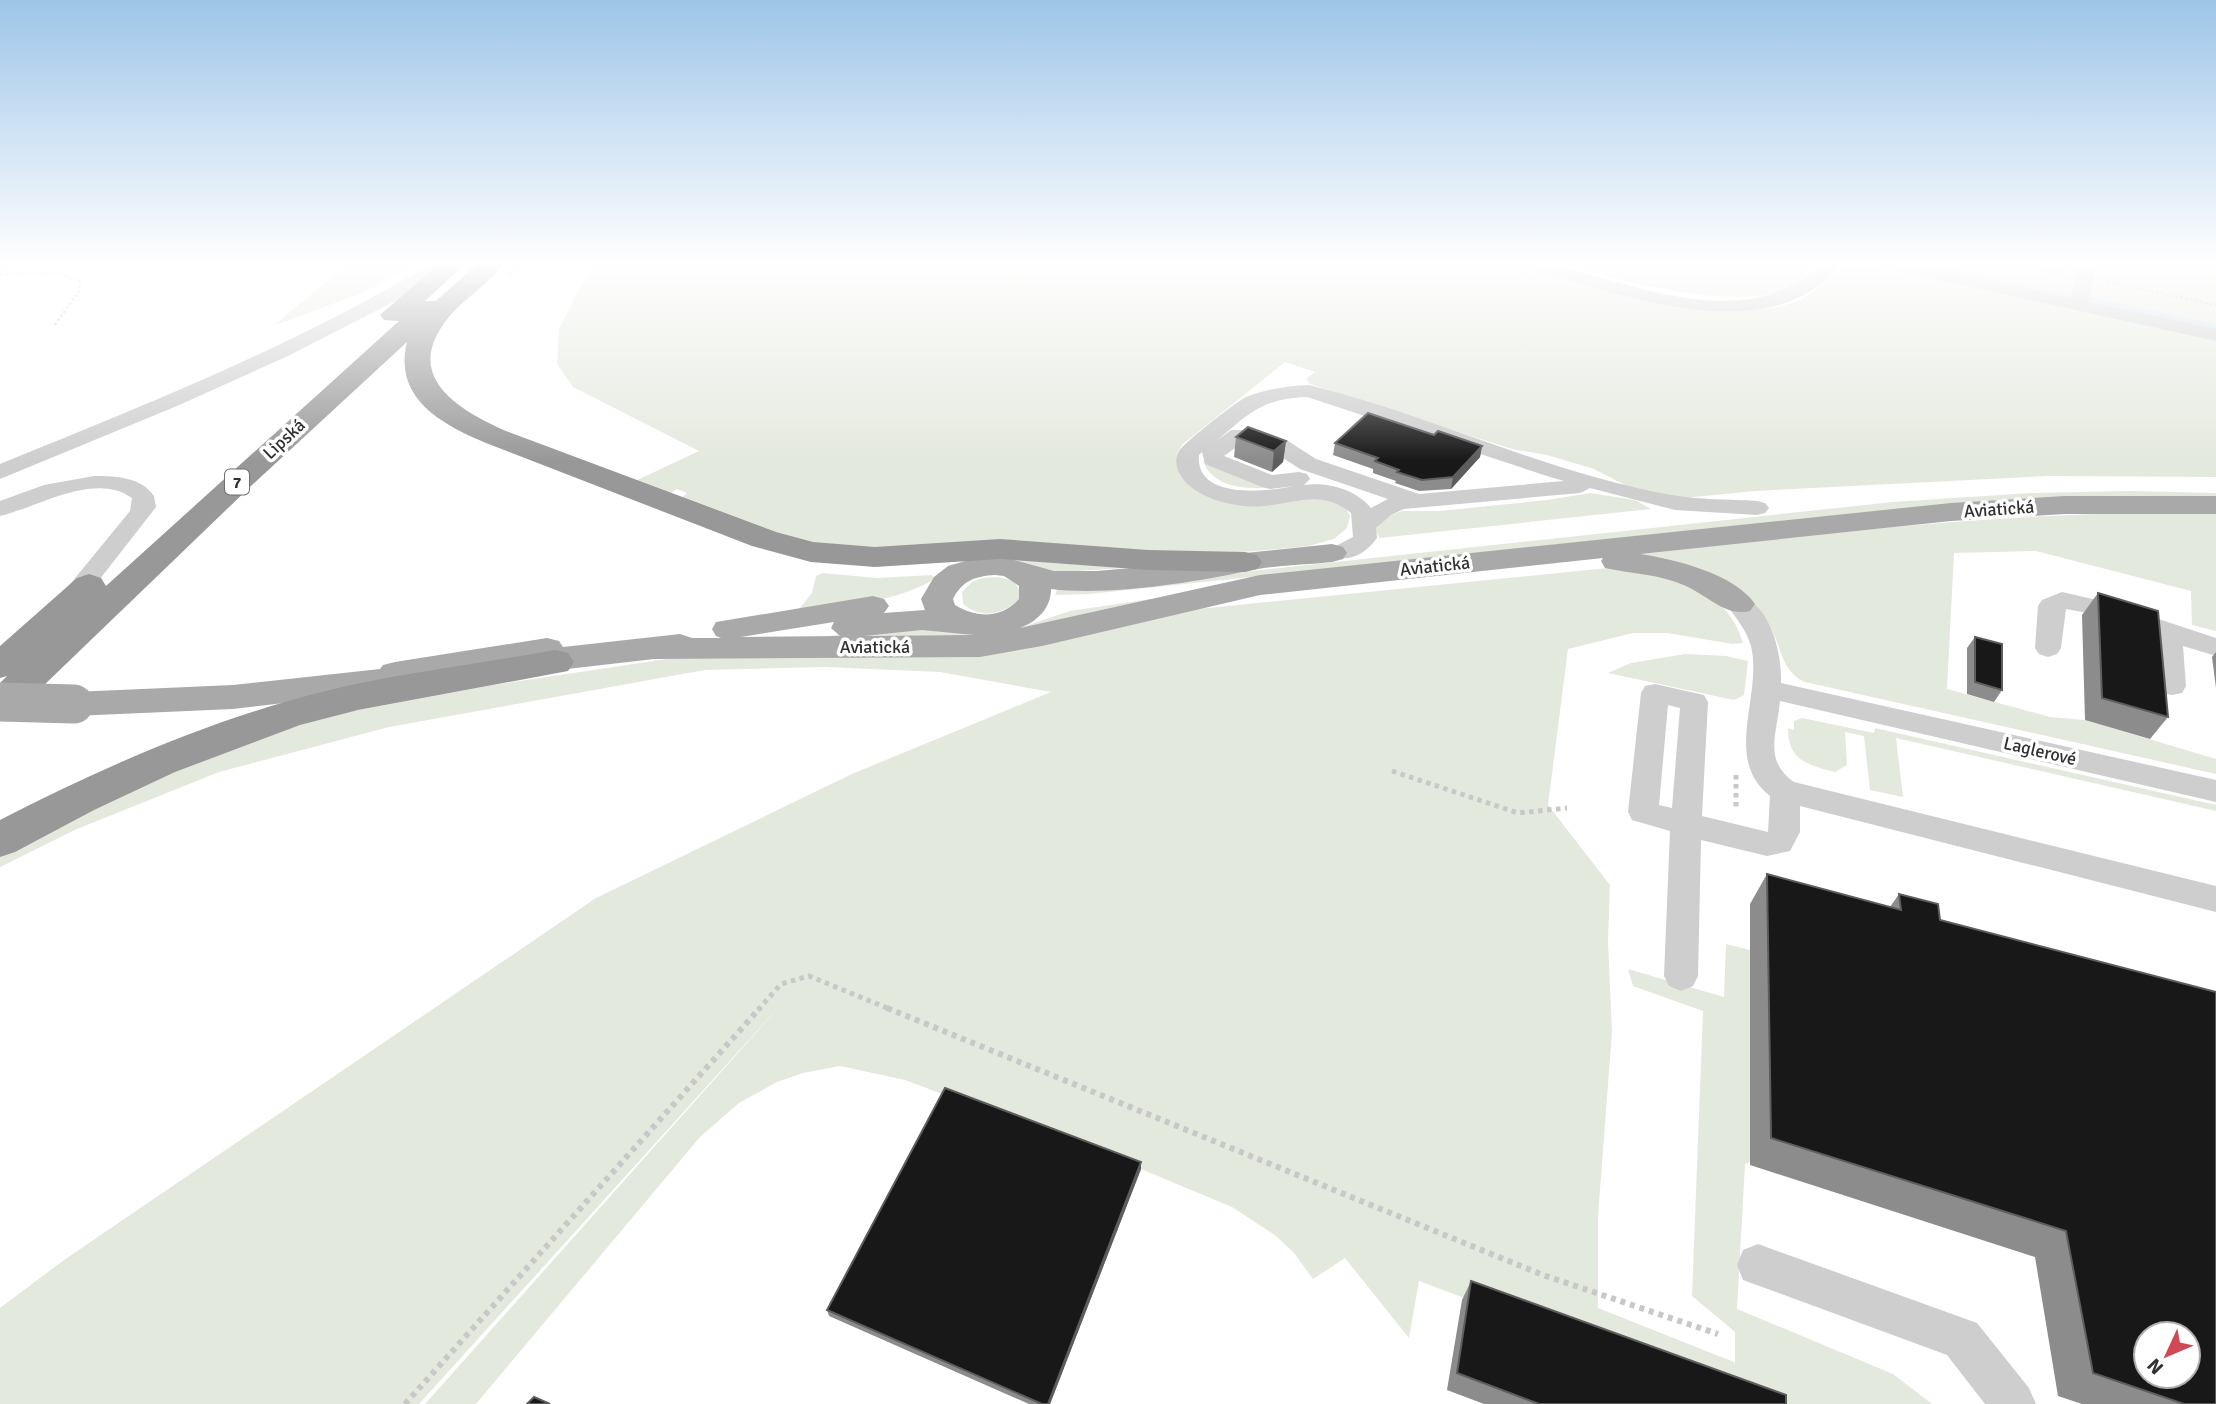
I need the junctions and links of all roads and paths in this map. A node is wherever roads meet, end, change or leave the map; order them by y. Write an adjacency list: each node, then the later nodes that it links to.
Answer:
1 (330, 330): 8 (street)
2 (377, 330): 24 (highway, Lipská / 7)
3 (406, 330): 36 (highway, Lipská / 7)
4 (428, 330): 12 (highway)
5 (2191, 330): 6 (street)
6 (2216, 335)
7 (1221, 436): 10 (street); 10 (street); 11 (street); 13 (street)
8 (0, 472)
9 (2216, 486): 15 (main road, Aviatická)
10 (1334, 494): 17 (street)
11 (1642, 496): 13 (street); 15 (street)
12 (664, 500): 20 (highway); 21 (highway)
13 (1423, 501): 17 (street)
14 (2216, 505): 19 (main road, Aviatická)
15 (1757, 508): 18 (main road, Aviatická)
16 (0, 509): 24 (street)
17 (1365, 525): 18 (street)
18 (1343, 552): 21 (main road, Aviatická)
19 (1532, 556): 21 (main road, Aviatická); 23 (main road)
20 (998, 566): 21 (main road, Aviatická); 22 (main road); 25 (main road)
21 (1252, 573): 25 (main road); 30 (main road, Aviatická)
22 (944, 582): 26 (main road); 33 (main road, Aviatická)
23 (1739, 604): 35 (street)
24 (66, 605): 32 (highway, Lipská / 7)
25 (1013, 621): 26 (main road)
26 (963, 624): 30 (main road)
27 (2169, 631): 28 (street); 29 (street); 34 (street)
28 (2216, 647)
29 (2048, 648)
30 (658, 649): 31 (main road)
31 (555, 662): 33 (main road); 41 (highway)
32 (0, 666)
33 (340, 684): 36 (main road, bridge)
34 (2172, 686)
35 (1768, 689): 38 (street); 39 (street, Laglerové)
36 (0, 703)
37 (1392, 771): 40 (path)
38 (1785, 791): 42 (street); 43 (street)
39 (2216, 791)
40 (1567, 808)
41 (0, 840)
42 (2216, 899)
43 (1681, 976)
44 (1758, 1265): 47 (street)
45 (1717, 1334): 46 (path)
46 (405, 1404)
47 (2013, 1404)

